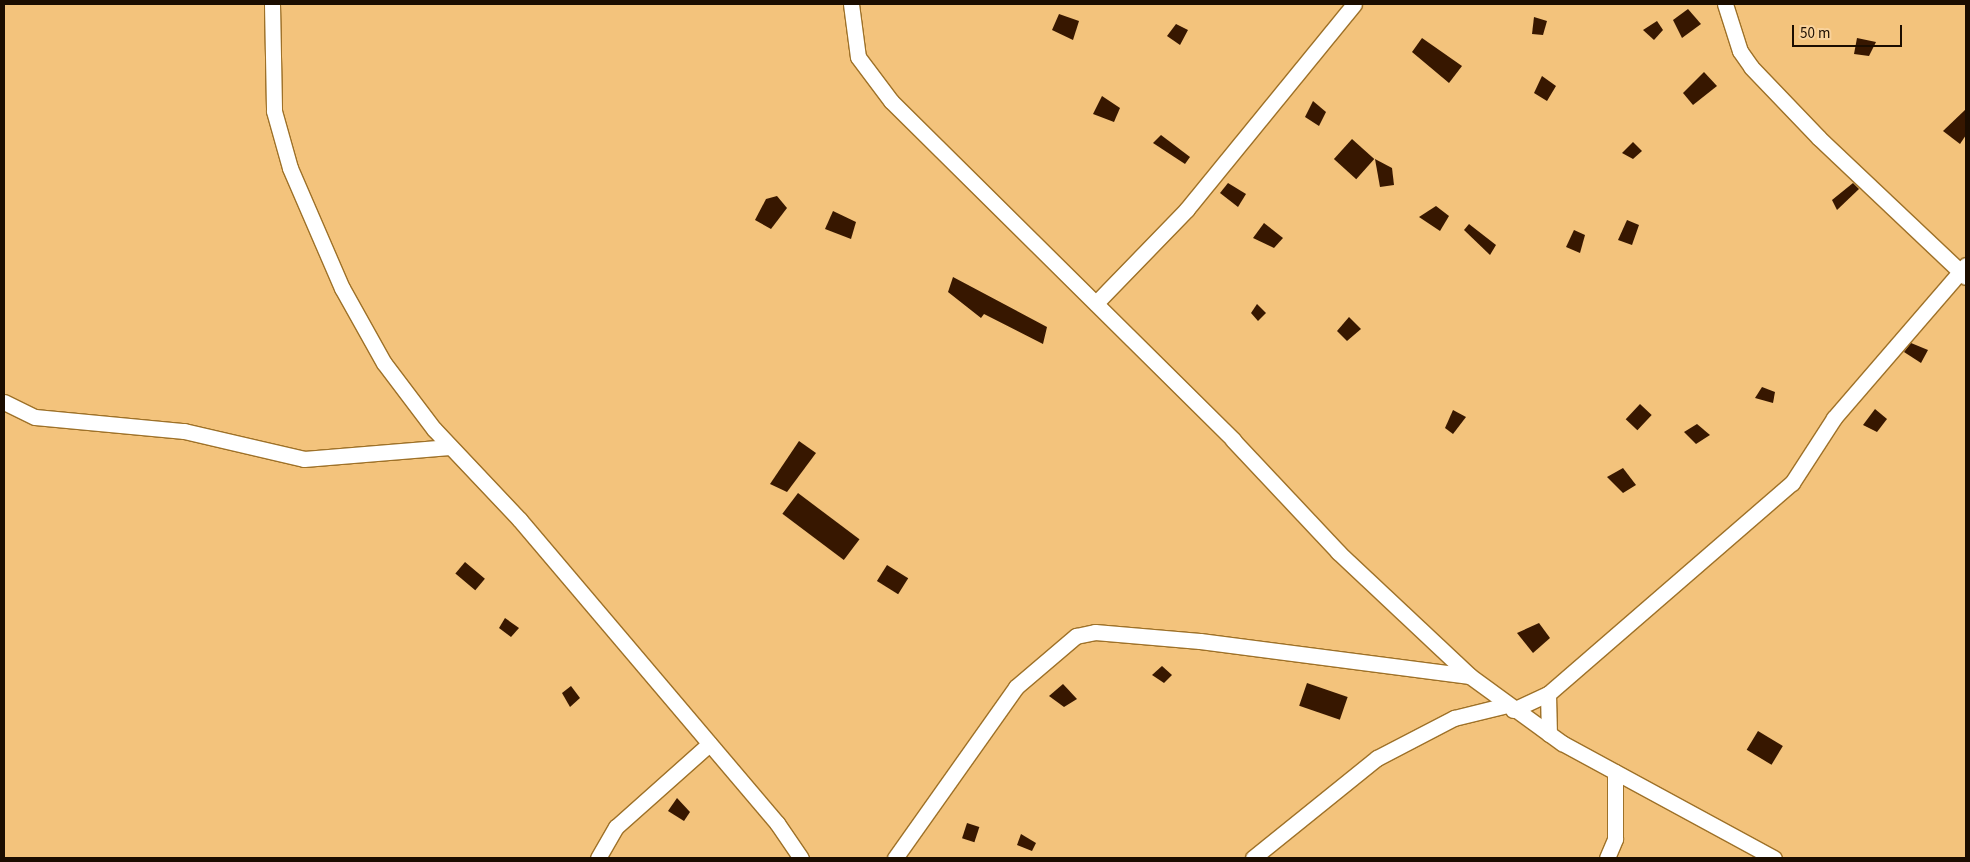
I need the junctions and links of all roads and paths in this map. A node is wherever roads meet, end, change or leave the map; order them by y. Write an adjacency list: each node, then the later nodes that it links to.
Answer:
1 (272, 4): 8 (street)
2 (851, 4): 6 (street)
3 (1354, 4): 6 (street)
4 (1725, 4): 5 (street)
5 (1965, 271): 10 (street)
6 (1096, 303): 9 (street)
7 (4, 402): 8 (street)
8 (450, 447): 13 (street)
9 (1470, 676): 11 (street); 18 (street)
10 (1548, 694): 11 (street); 12 (street)
11 (1510, 708): 12 (street); 15 (street)
12 (1549, 734): 14 (street)
13 (709, 744): 16 (street); 17 (street)
14 (1615, 772): 20 (street); 21 (street)
15 (1274, 852): 19 (street)
16 (598, 858)
17 (801, 858)
18 (895, 858)
19 (1253, 858)
20 (1607, 858)
21 (1774, 858)

